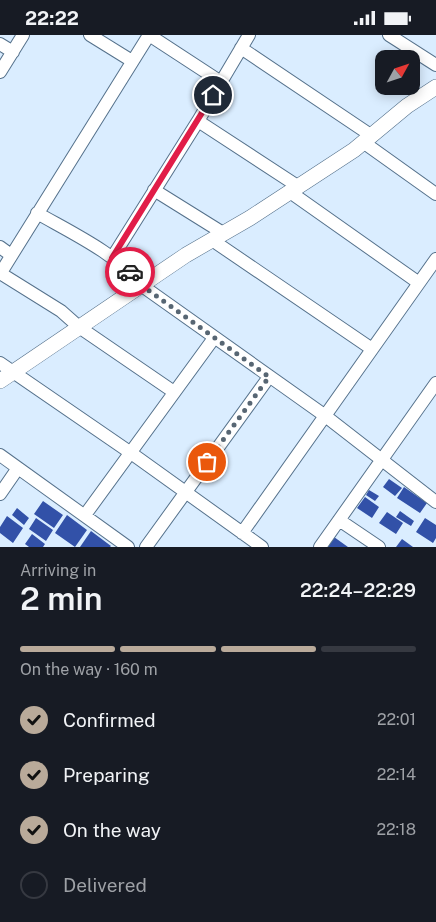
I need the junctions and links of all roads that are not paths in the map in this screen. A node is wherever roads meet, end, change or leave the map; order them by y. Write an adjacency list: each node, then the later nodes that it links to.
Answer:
1 (23, 35): 8 (street)
2 (90, 35): 9 (street)
3 (149, 35): 9 (street); 12 (street)
4 (249, 35): 7 (street)
5 (389, 35): 10 (street)
6 (0, 44): 8 (street)
7 (241, 47): 12 (street); 15 (street)
8 (13, 52): 11 (street)
9 (132, 61): 19 (street)
10 (436, 65)
11 (0, 72)
12 (221, 82): 14 (street)
13 (436, 87): 15 (main road)
14 (198, 121): 16 (street); 17 (street)
15 (368, 139): 16 (main road); 18 (street)
16 (294, 189): 20 (main road); 26 (street)
17 (154, 190): 20 (street); 23 (street)
18 (436, 194)
19 (37, 213): 22 (street); 23 (street)
20 (217, 236): 27 (main road); 30 (street)
21 (0, 247): 22 (street)
22 (11, 255): 25 (street)
23 (112, 258): 27 (street)
24 (436, 259): 26 (street)
25 (0, 274): 28 (street)
26 (419, 283): 30 (street)
27 (141, 285): 28 (main road); 29 (street)
28 (79, 327): 32 (main road); 36 (street)
29 (214, 338): 33 (street); 36 (street)
30 (372, 349): 37 (street)
31 (0, 363): 32 (street)
32 (13, 372): 34 (main road); 38 (street)
33 (269, 377): 37 (street); 42 (street)
34 (0, 381)
35 (436, 383): 40 (street)
36 (174, 392): 38 (street)
37 (324, 415): 40 (street); 47 (street)
38 (131, 453): 42 (street); 45 (street)
39 (0, 455): 41 (street)
40 (381, 460): 44 (street); 46 (street)
41 (18, 468): 43 (street); 45 (street)
42 (186, 492): 47 (street); 49 (street)
43 (0, 494)
44 (436, 502)
45 (85, 515): 48 (street)
46 (339, 520): 51 (street); 52 (street)
47 (242, 533): 50 (street)
48 (128, 547)
49 (146, 547)
50 (262, 547)
51 (320, 547)
52 (379, 547)

